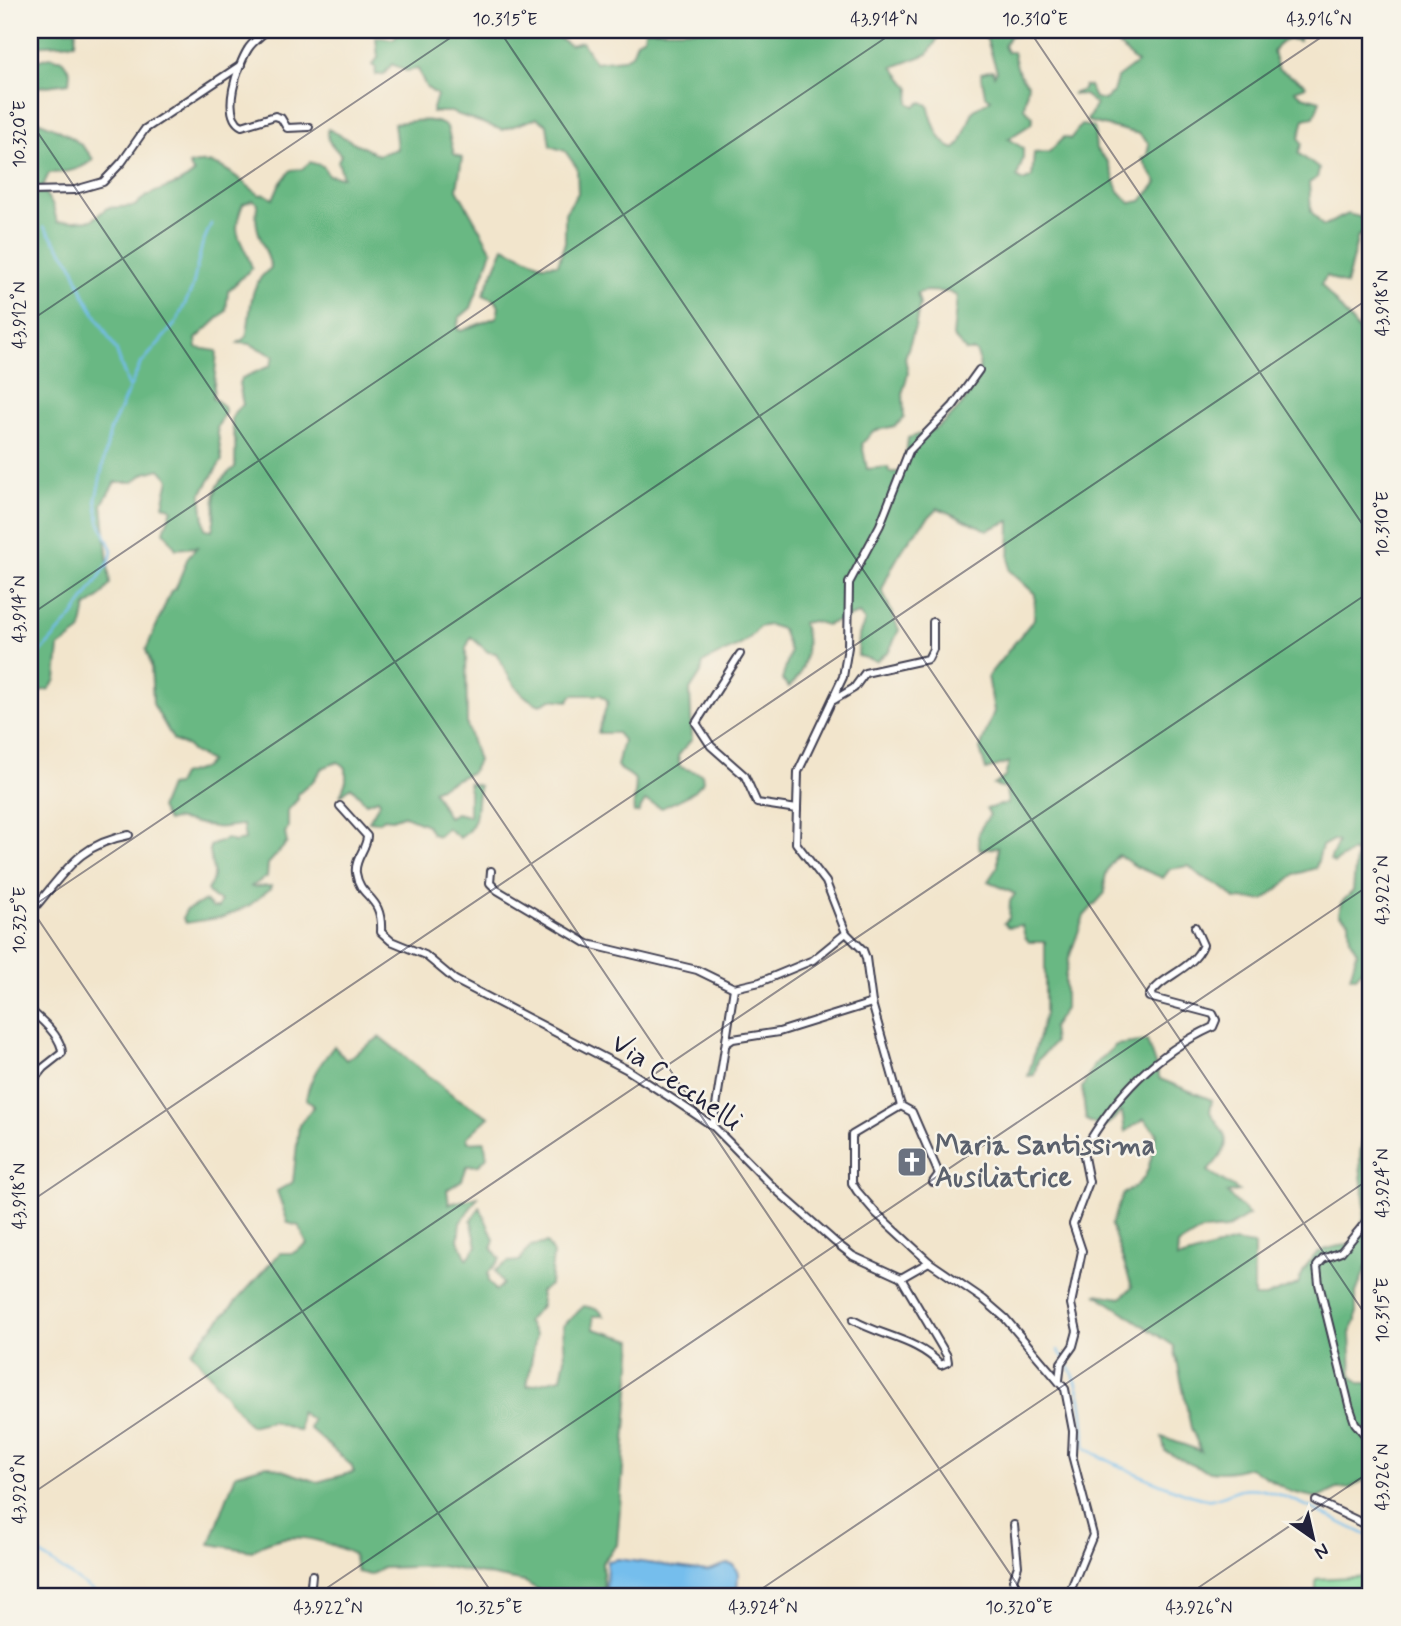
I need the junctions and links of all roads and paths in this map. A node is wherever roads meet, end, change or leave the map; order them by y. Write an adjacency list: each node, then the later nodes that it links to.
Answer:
1 (267, 30): 2 (street)
2 (241, 65): 3 (street); 4 (street)
3 (309, 127)
4 (30, 191)
5 (979, 370): 8 (street)
6 (933, 622): 8 (street)
7 (740, 654): 10 (street)
8 (834, 700): 10 (street)
9 (340, 806): 22 (street, Via Cecchelli)
10 (797, 809): 15 (street)
11 (129, 835): 13 (street)
12 (491, 871): 16 (street)
13 (30, 913)
14 (1195, 927): 28 (street)
15 (846, 933): 16 (street); 17 (street)
16 (734, 988): 19 (street)
17 (872, 1003): 19 (street); 21 (street)
18 (30, 1010): 20 (street)
19 (727, 1043): 22 (street)
20 (30, 1084)
21 (901, 1106): 23 (street); 25 (street)
22 (712, 1126): 26 (street, Via Cecchelli)
23 (933, 1181)
24 (1371, 1216): 29 (street)
25 (929, 1262): 26 (street); 28 (street)
26 (901, 1278): 27 (street)
27 (853, 1320)
28 (1059, 1380): 36 (street)
29 (1371, 1442)
30 (1316, 1501): 32 (street)
31 (1014, 1525): 35 (street)
32 (1371, 1527)
33 (312, 1574): 34 (street)
34 (310, 1596)
35 (1020, 1596)
36 (1068, 1596)

